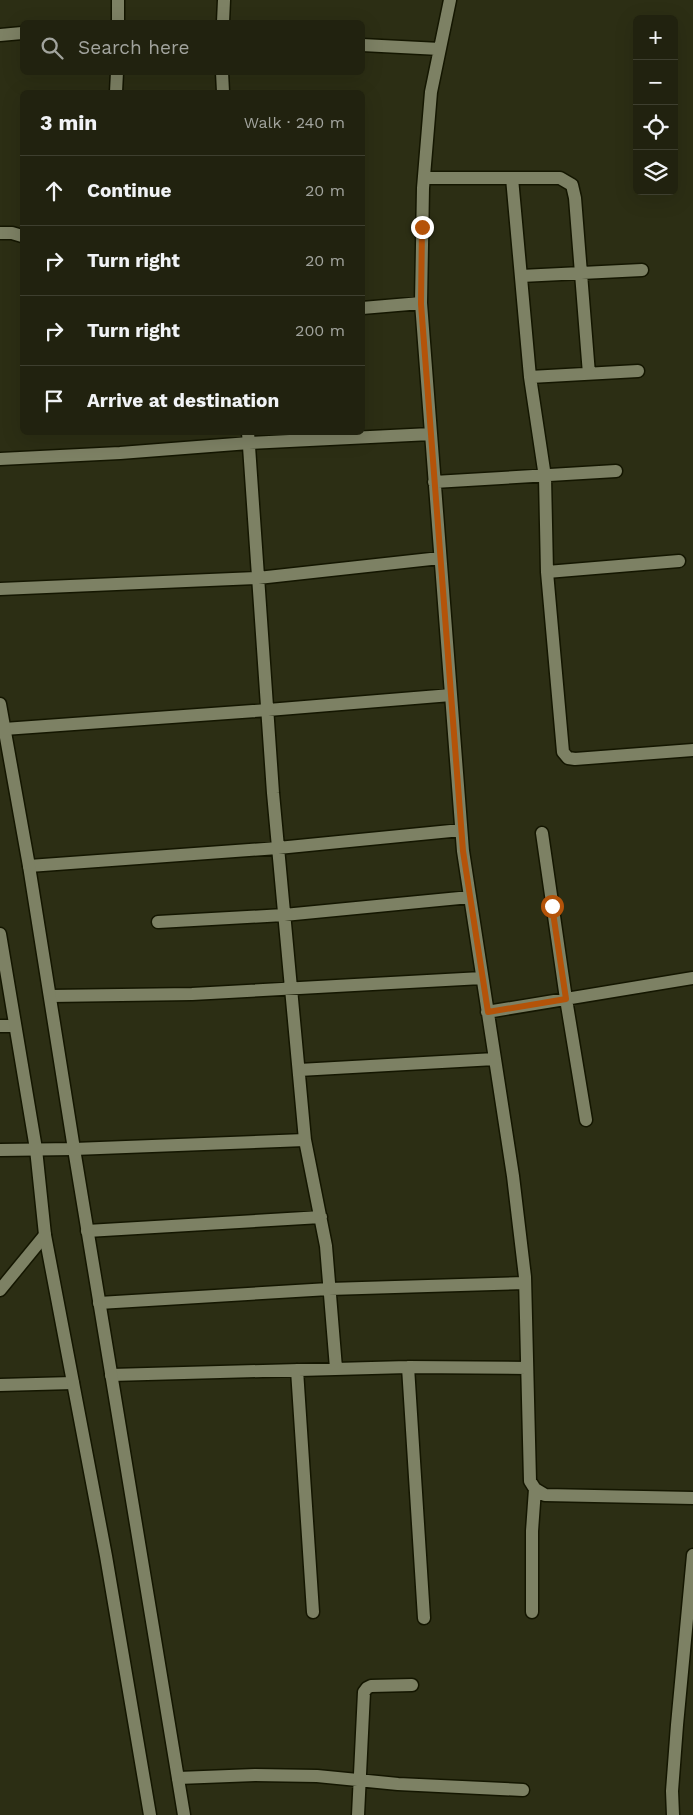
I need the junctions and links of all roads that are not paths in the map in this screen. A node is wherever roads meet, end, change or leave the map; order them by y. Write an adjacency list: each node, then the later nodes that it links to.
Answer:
1 (118, 0): 4 (street)
2 (224, 0): 5 (street)
3 (450, 0): 9 (street)
4 (118, 20)
5 (223, 20)
6 (20, 33): 7 (street)
7 (0, 34)
8 (365, 45): 9 (street)
9 (440, 49): 14 (street)
10 (116, 75): 12 (street)
11 (222, 75): 13 (street)
12 (116, 90)
13 (223, 90)
14 (424, 178): 15 (street); 21 (street)
15 (512, 178): 19 (street); 20 (street)
16 (0, 233): 17 (street)
17 (20, 235)
18 (642, 270): 19 (street)
19 (581, 274): 20 (street); 24 (street)
20 (521, 276): 25 (street)
21 (421, 304): 22 (street); 26 (street)
22 (365, 308)
23 (638, 371): 24 (street)
24 (589, 374): 25 (street)
25 (530, 377): 30 (street)
26 (430, 434): 27 (street); 31 (street)
27 (249, 438): 28 (street); 35 (street)
28 (0, 459)
29 (616, 471): 30 (street)
30 (544, 477): 31 (street); 34 (street)
31 (434, 482): 32 (street)
32 (440, 558): 35 (street); 37 (street)
33 (679, 561): 34 (street)
34 (547, 572): 41 (street)
35 (258, 578): 36 (street); 39 (street)
36 (0, 590)
37 (451, 695): 39 (street); 42 (street)
38 (0, 704): 40 (street)
39 (268, 710): 40 (street); 44 (street)
40 (4, 729): 45 (street)
41 (693, 750)
42 (461, 830): 44 (street); 46 (street)
43 (542, 832): 54 (street)
44 (278, 848): 45 (street); 47 (street)
45 (29, 866): 53 (street)
46 (470, 897): 47 (street); 50 (street)
47 (284, 915): 48 (street); 52 (street)
48 (158, 922)
49 (0, 934): 57 (street)
50 (482, 978): 52 (street); 55 (street)
51 (693, 978): 54 (street)
52 (292, 988): 53 (street); 59 (street)
53 (50, 996): 62 (street)
54 (566, 999): 55 (street); 60 (street)
55 (488, 1012): 58 (street)
56 (0, 1026): 57 (street)
57 (15, 1026): 64 (street)
58 (495, 1059): 59 (street); 68 (street)
59 (299, 1070): 61 (street)
60 (586, 1120)
61 (305, 1140): 62 (street); 65 (street)
62 (74, 1149): 64 (street); 66 (street)
63 (0, 1150): 64 (street)
64 (36, 1150): 67 (street)
65 (321, 1217): 66 (street); 69 (street)
66 (87, 1231): 71 (street)
67 (45, 1235): 70 (street); 77 (street)
68 (525, 1283): 69 (street); 74 (street)
69 (329, 1289): 71 (street); 73 (street)
70 (0, 1290)
71 (99, 1303): 76 (street)
72 (408, 1367): 73 (street); 74 (street); 84 (street)
73 (336, 1368): 75 (street)
74 (527, 1368): 79 (street)
75 (298, 1370): 76 (street); 82 (street)
76 (111, 1376): 86 (street)
77 (73, 1383): 78 (street); 89 (street)
78 (0, 1385)
79 (535, 1490): 80 (street); 83 (street)
80 (693, 1498)
81 (693, 1555): 92 (street)
82 (313, 1612)
83 (532, 1612)
84 (424, 1618)
85 (412, 1685): 87 (street)
86 (178, 1778): 87 (street); 90 (street)
87 (360, 1781): 88 (street); 91 (street)
88 (523, 1790)
89 (150, 1815)
90 (184, 1815)
91 (358, 1815)
92 (674, 1815)

